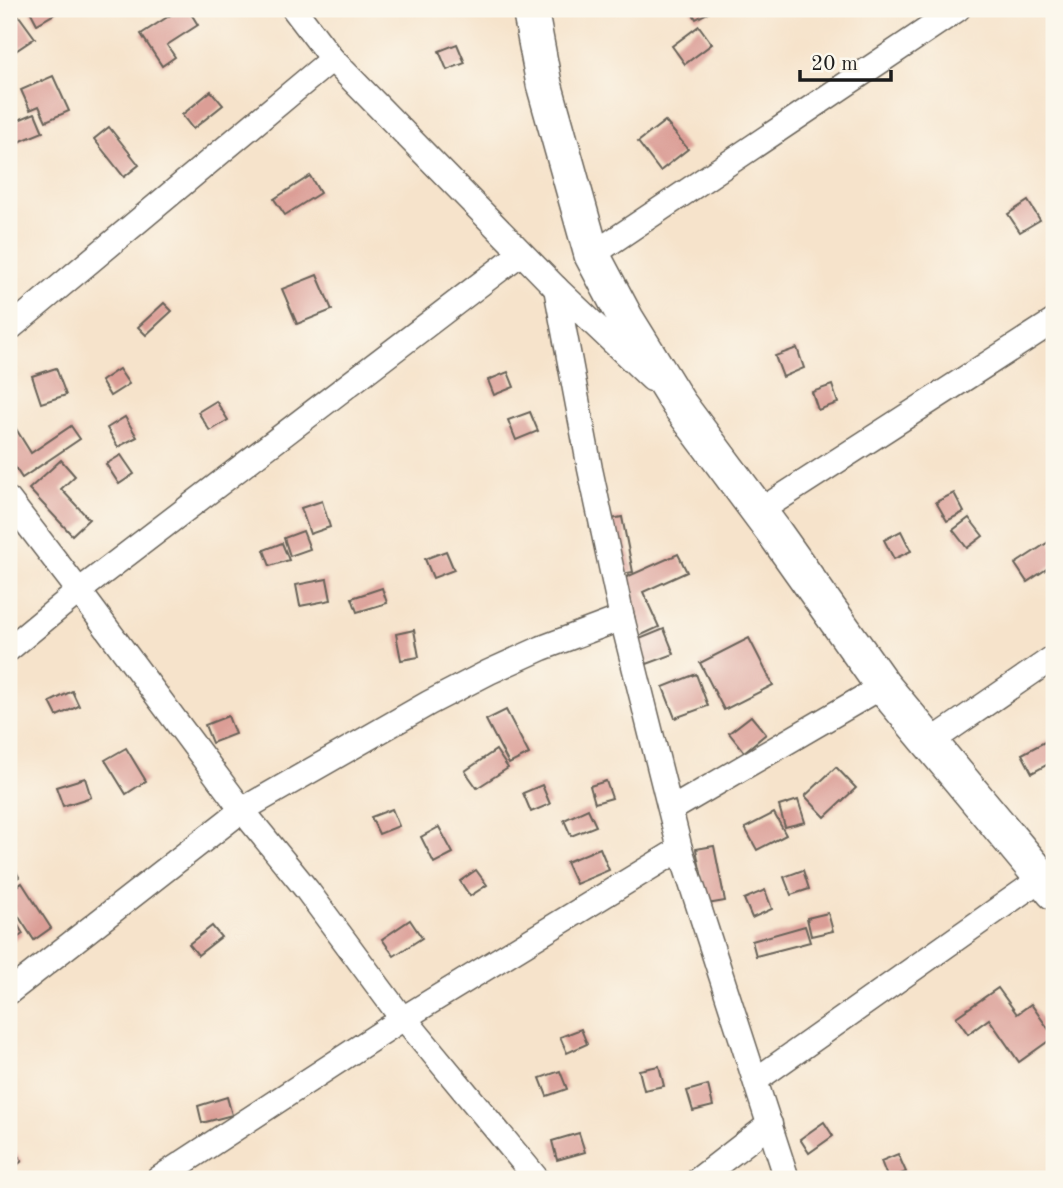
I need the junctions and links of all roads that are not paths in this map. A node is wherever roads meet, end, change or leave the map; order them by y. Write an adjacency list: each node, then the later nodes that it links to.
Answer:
1 (294, 9): 4 (street)
2 (530, 9): 6 (main road)
3 (958, 9): 6 (street)
4 (332, 59): 5 (street); 9 (street)
5 (521, 253): 7 (street); 13 (street)
6 (592, 255): 10 (main road)
7 (556, 288): 10 (street); 14 (street)
8 (1054, 321): 12 (street)
9 (9, 329)
10 (678, 403): 12 (main road)
11 (9, 500): 13 (street)
12 (758, 512): 17 (main road)
13 (79, 591): 15 (street); 20 (street)
14 (622, 618): 19 (street); 20 (street)
15 (9, 649)
16 (1054, 657): 18 (street)
17 (883, 686): 18 (main road); 19 (street)
18 (929, 743): 22 (main road)
19 (672, 809): 21 (street)
20 (242, 810): 23 (street); 24 (street)
21 (680, 849): 24 (street); 25 (street)
22 (1048, 885): 25 (street)
23 (9, 992)
24 (404, 1018): 27 (street); 28 (street)
25 (756, 1080): 26 (street)
26 (769, 1124): 29 (street); 30 (street)
27 (158, 1179)
28 (537, 1179)
29 (699, 1179)
30 (787, 1179)

